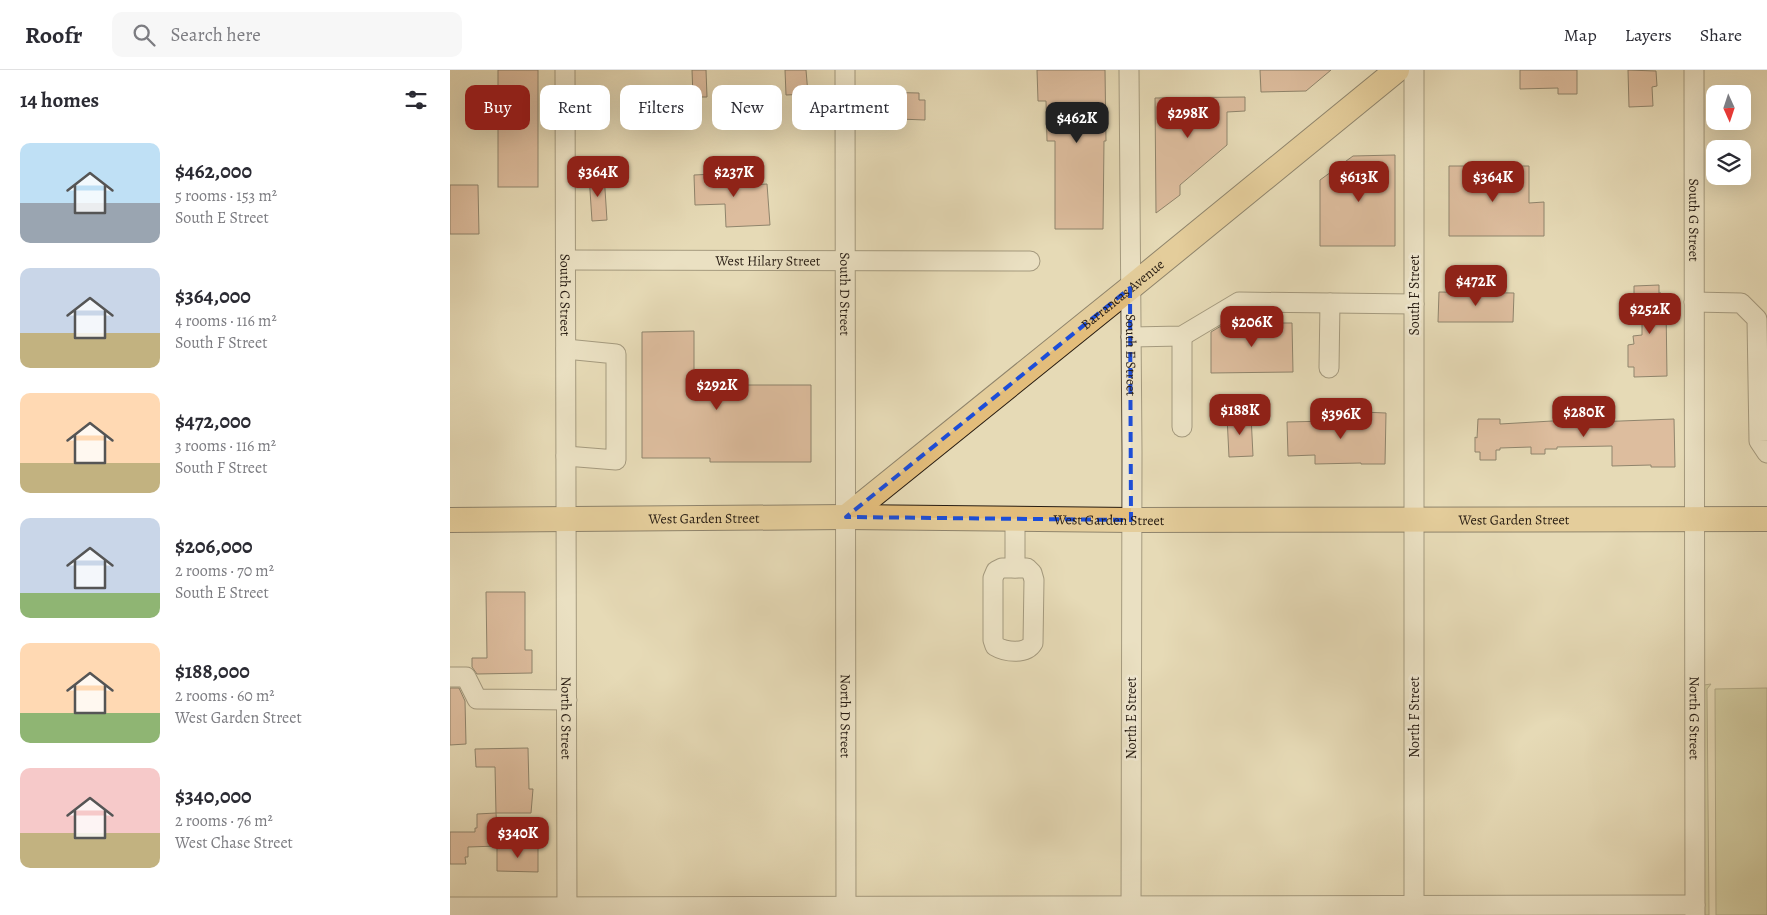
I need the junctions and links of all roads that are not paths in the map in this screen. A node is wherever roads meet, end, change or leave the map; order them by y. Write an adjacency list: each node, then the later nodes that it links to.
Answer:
1 (565, 70): 7 (street, South C Street)
2 (845, 70): 9 (street, South D Street)
3 (1129, 70): 10 (street, South E Street)
4 (1397, 70): 10 (main road, Barrancas Avenue)
5 (1414, 70): 13 (street, South F Street)
6 (1694, 70): 11 (street, South G Street)
7 (566, 260): 9 (street, West Hilary Street); 16 (street, South C Street)
8 (1030, 261): 9 (street, West Hilary Street)
9 (845, 262): 21 (street, South D Street)
10 (1130, 288): 15 (street, South E Street); 21 (main road, Barrancas Avenue)
11 (1694, 302): 19 (street); 23 (street, South G Street)
12 (1330, 303): 13 (street); 14 (street); 17 (street)
13 (1414, 304): 28 (street, South F Street)
14 (1182, 336): 15 (street); 18 (street)
15 (1130, 337): 27 (street, South E Street)
16 (566, 349): 20 (street, South C Street); 20 (street)
17 (1328, 368)
18 (1182, 427)
19 (1767, 453)
20 (566, 456): 26 (street, South C Street)
21 (846, 517): 22 (main road, West Garden Street); 26 (main road, West Garden Street); 37 (street, North D Street)
22 (1015, 519): 27 (main road, West Garden Street); 29 (street)
23 (1695, 519): 24 (main road, West Garden Street); 28 (main road, West Garden Street); 35 (street, North G Street)
24 (1767, 519)
25 (450, 520): 26 (main road, West Garden Street)
26 (566, 520): 31 (street, North C Street)
27 (1131, 520): 28 (main road, West Garden Street); 33 (street, North E Street)
28 (1414, 520): 34 (street, North F Street)
29 (1015, 568)
30 (450, 677): 31 (street)
31 (567, 700): 36 (street, North C Street)
32 (450, 907): 36 (street)
33 (1131, 910): 34 (street); 37 (street)
34 (1414, 910): 35 (street)
35 (1695, 910)
36 (567, 911): 37 (street)
37 (846, 911)

